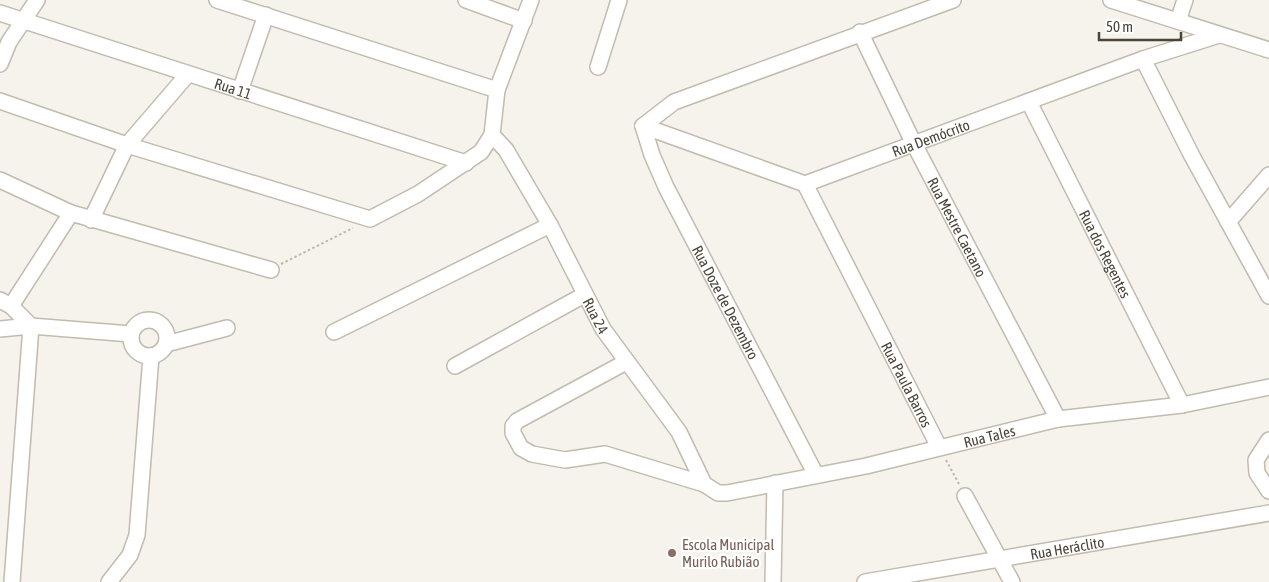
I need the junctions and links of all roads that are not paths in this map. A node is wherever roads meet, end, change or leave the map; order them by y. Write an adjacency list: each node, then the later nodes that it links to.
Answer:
1 (37, 0): 11 (street)
2 (217, 0): 10 (street)
3 (466, 0): 12 (street)
4 (531, 0): 12 (street)
5 (619, 0): 19 (street)
6 (953, 0): 14 (street)
7 (1111, 0): 13 (street)
8 (1185, 0): 13 (street)
9 (0, 13): 11 (street, Rua 11)
10 (266, 15): 21 (street); 22 (street)
11 (22, 20): 18 (street); 20 (street, Rua 11)
12 (524, 21): 21 (street)
13 (1178, 21): 15 (street)
14 (860, 32): 25 (street); 27 (street, Rua Mestre Caetano)
15 (1220, 34): 16 (street); 17 (street, Rua Demócrito)
16 (1269, 50)
17 (1143, 59): 24 (street, Rua Demócrito); 35 (street)
18 (0, 64)
19 (598, 67)
20 (188, 74): 22 (street, Rua 11); 28 (street)
21 (497, 90): 26 (street)
22 (240, 91): 29 (street, Rua 11)
23 (0, 100): 28 (street)
24 (1029, 102): 27 (street, Rua Demócrito); 51 (street, Rua dos Regentes)
25 (643, 126): 32 (street); 55 (street, Rua Doze de Dezembro)
26 (492, 135): 29 (street); 36 (street, Rua 24)
27 (913, 142): 32 (street, Rua Demócrito); 52 (street, Rua Mestre Caetano)
28 (127, 145): 29 (street); 34 (street)
29 (466, 163)
30 (1269, 175): 35 (street)
31 (0, 180): 33 (street)
32 (805, 184): 54 (street, Rua Paula Barros)
33 (71, 213): 34 (street); 40 (street)
34 (91, 220): 37 (street)
35 (1228, 222): 39 (street)
36 (550, 225): 38 (street, Rua 24); 44 (street)
37 (270, 270)
38 (584, 295): 48 (street, Rua 24); 49 (street)
39 (1269, 296)
40 (6, 303): 41 (street)
41 (31, 326): 43 (street); 45 (street); 62 (street)
42 (227, 328): 46 (street)
43 (0, 329)
44 (334, 332)
45 (132, 334): 46 (street); 47 (street)
46 (166, 344): 47 (street)
47 (151, 356): 63 (street)
48 (626, 362): 57 (street, Rua 24); 57 (street, Rua Tales)
49 (455, 366)
50 (1269, 388): 51 (street, Rua Tales)
51 (1182, 405): 52 (street, Rua Tales)
52 (1058, 419): 54 (street, Rua Tales)
53 (1269, 440): 58 (street)
54 (939, 447): 55 (street, Rua Tales)
55 (816, 475): 56 (street, Rua Tales)
56 (775, 483): 57 (street, Rua Tales); 64 (street)
57 (707, 487)
58 (1269, 491)
59 (965, 496): 61 (street)
60 (1269, 513): 61 (street, Rua Heráclito)
61 (999, 557): 65 (street, Rua Heráclito); 66 (street)
62 (12, 582)
63 (109, 582)
64 (773, 582)
65 (865, 582)
66 (1012, 582)

